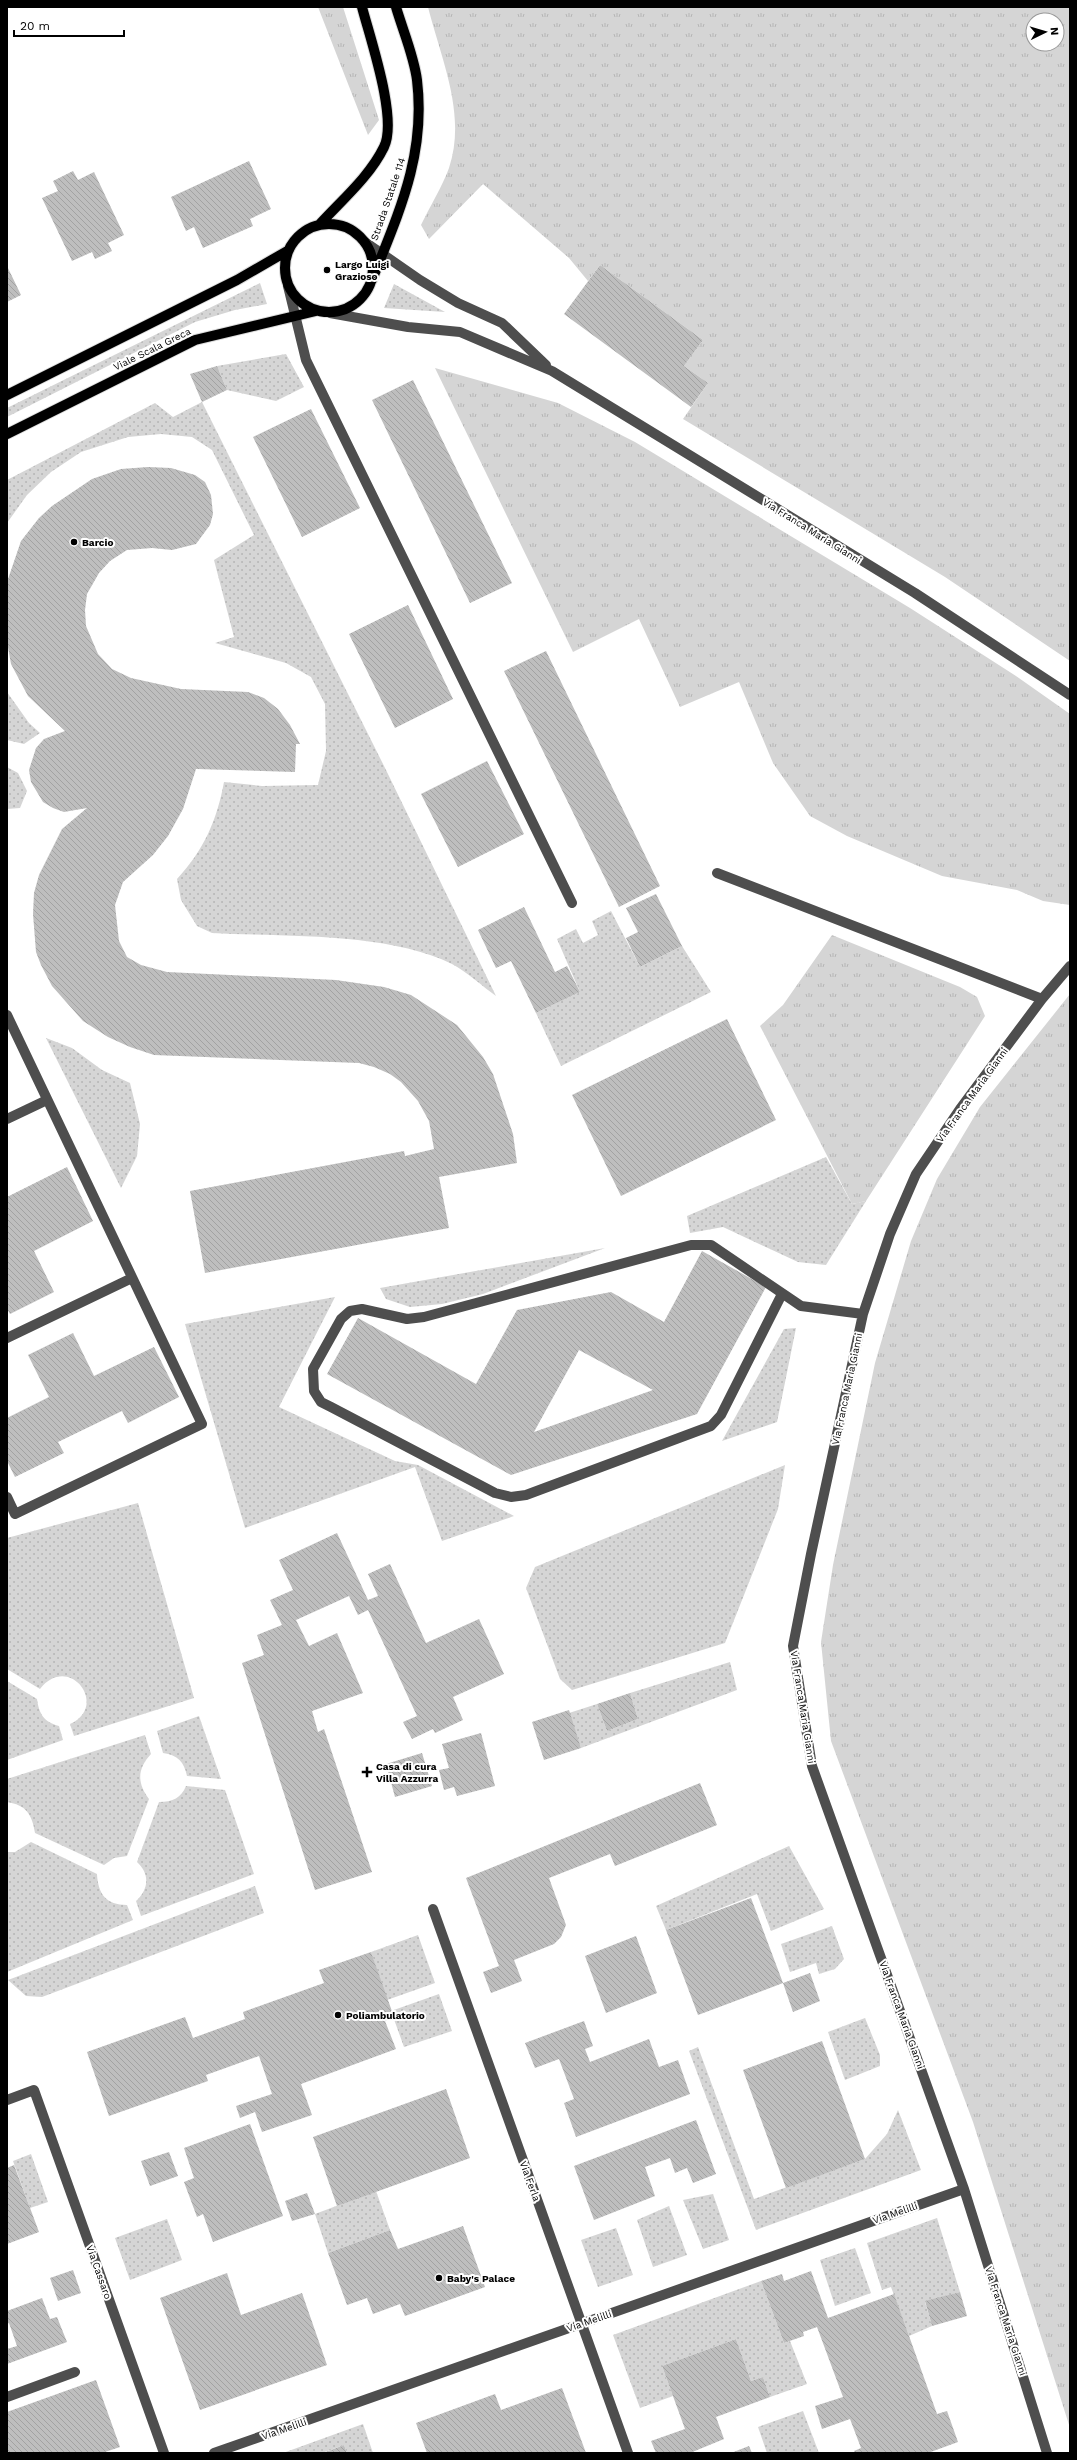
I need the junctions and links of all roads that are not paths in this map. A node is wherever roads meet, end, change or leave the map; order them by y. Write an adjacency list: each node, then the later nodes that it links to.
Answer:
1 (362, 7): 3 (main road)
2 (396, 7): 6 (main road, Strada Statale 114)
3 (320, 224): 4 (main road); 5 (main road)
4 (365, 242): 6 (street); 7 (main road)
5 (289, 250): 8 (main road); 13 (main road)
6 (382, 253): 7 (main road, Strada Statale 114); 12 (street)
7 (372, 280): 10 (main road)
8 (288, 286): 9 (main road); 11 (street)
9 (316, 311): 10 (main road); 11 (main road, Viale Scala Greca)
10 (330, 313): 12 (street)
11 (294, 316): 14 (main road, Viale Scala Greca); 17 (street)
12 (552, 371): 15 (street, Via Franca Maria Gianni)
13 (7, 395)
14 (7, 434)
15 (1070, 695)
16 (717, 873): 19 (street)
17 (572, 903)
18 (1070, 966): 19 (street, Via Franca Maria Gianni)
19 (1042, 999): 25 (street, Via Franca Maria Gianni)
20 (7, 1015): 21 (street)
21 (47, 1100): 22 (street); 23 (street)
22 (7, 1119)
23 (132, 1278): 26 (street); 27 (street)
24 (782, 1294): 24 (street); 25 (street)
25 (863, 1314): 30 (street, Via Franca Maria Gianni)
26 (7, 1338)
27 (7, 1497)
28 (433, 1909): 31 (street, Via Ferla)
29 (7, 2100): 34 (street, Via Cassaro)
30 (964, 2189): 31 (street, Via Melilli); 37 (street, Via Franca Maria Gianni)
31 (582, 2324): 35 (street, Via Melilli); 36 (street, Via Ferla)
32 (75, 2372): 33 (street)
33 (7, 2397)
34 (164, 2453)
35 (214, 2453)
36 (628, 2453)
37 (1048, 2453)

